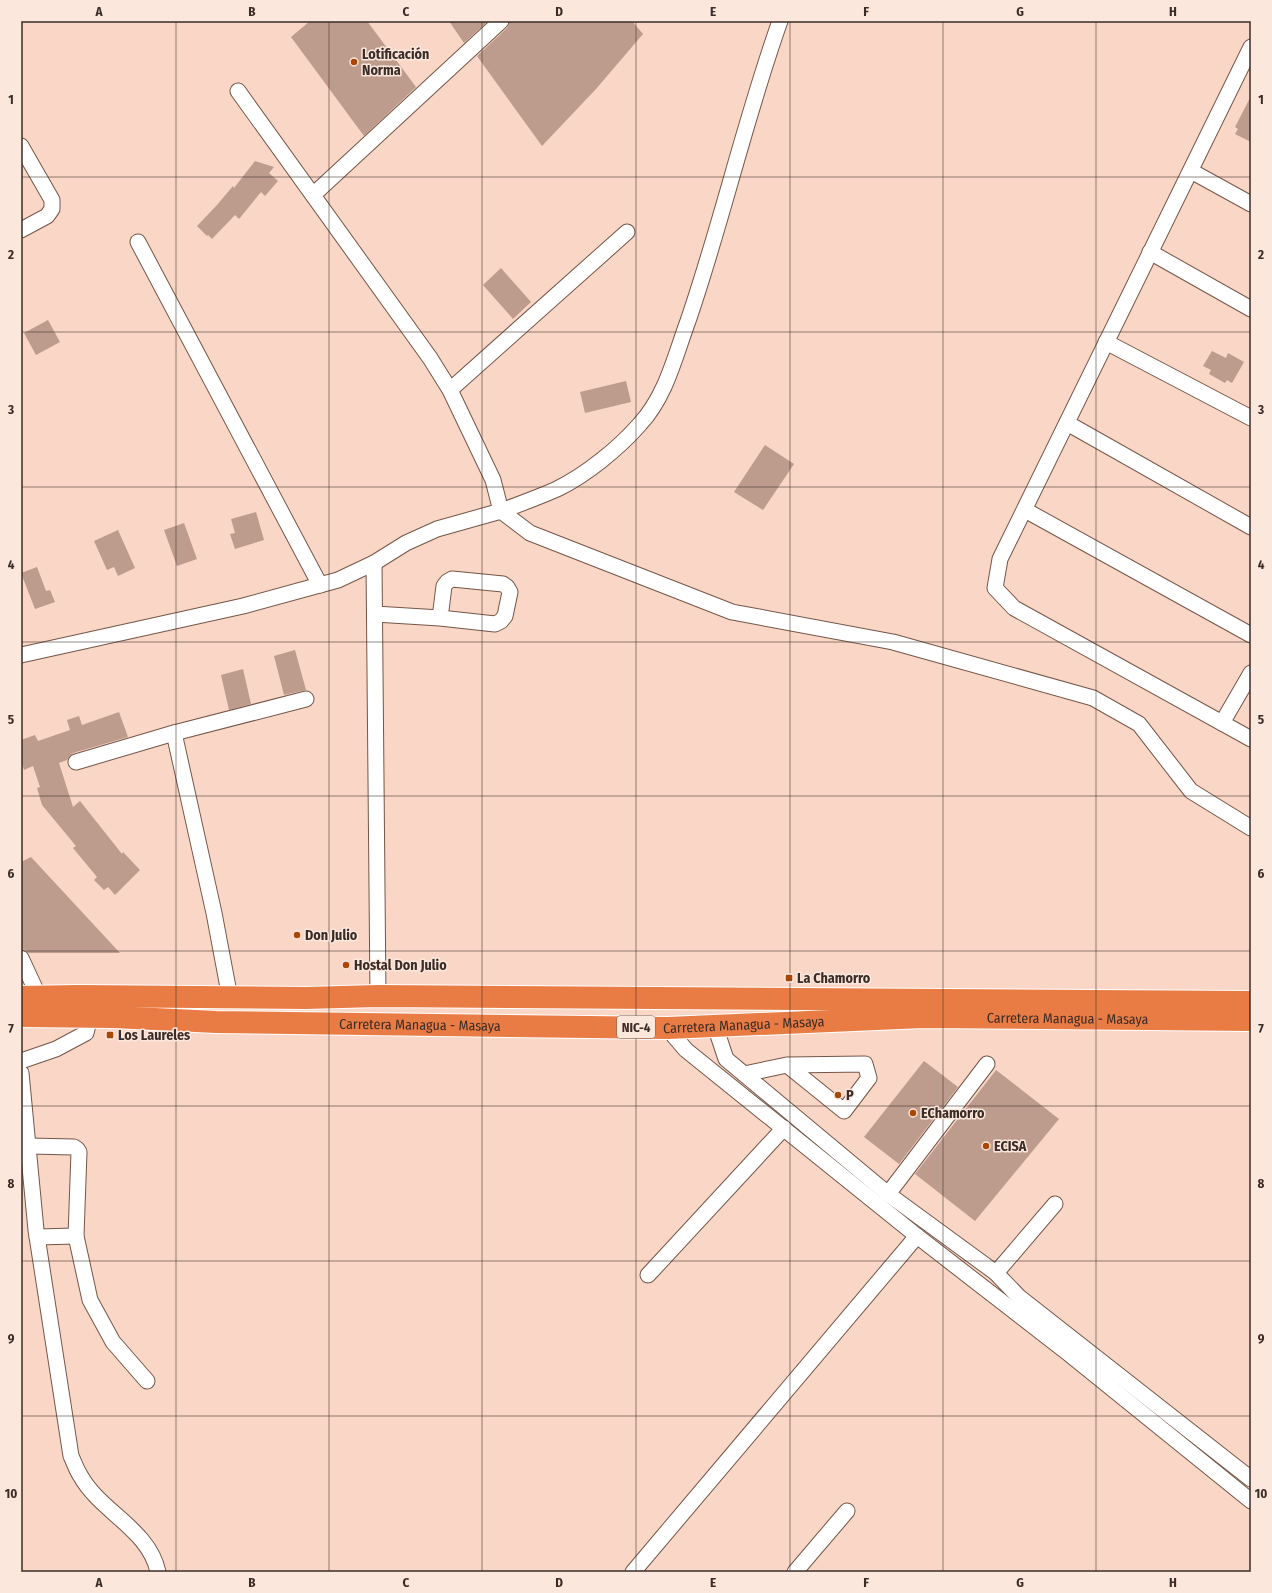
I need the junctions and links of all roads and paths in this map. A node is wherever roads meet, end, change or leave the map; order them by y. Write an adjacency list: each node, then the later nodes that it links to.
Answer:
1 (501, 21): 7 (street)
2 (780, 21): 19 (street)
3 (1251, 47): 6 (street)
4 (238, 91): 7 (street)
5 (21, 146): 9 (street)
6 (1191, 171): 8 (street); 12 (street)
7 (313, 195): 15 (street)
8 (1251, 204)
9 (21, 230)
10 (626, 232): 15 (street)
11 (138, 242): 22 (street)
12 (1150, 252): 13 (street); 14 (street)
13 (1251, 309)
14 (1106, 342): 16 (street); 17 (street)
15 (450, 390): 19 (street)
16 (1251, 418)
17 (1067, 423): 18 (street); 20 (street)
18 (1025, 510): 25 (street); 29 (street)
19 (501, 511): 21 (street); 33 (street)
20 (1251, 528)
21 (374, 563): 22 (street); 23 (street)
22 (320, 585): 26 (street)
23 (375, 614): 24 (street); 35 (street)
24 (440, 618): 24 (street)
25 (1251, 635)
26 (21, 655)
27 (1251, 673): 29 (street)
28 (306, 699): 30 (street)
29 (1222, 723): 31 (street)
30 (174, 733): 32 (street); 37 (street)
31 (1251, 739)
32 (76, 762)
33 (1251, 828)
34 (21, 958): 36 (street)
35 (378, 996): 37 (highway, Carretera Managua - Masaya / NIC-4); 38 (highway, Carretera Managua - Masaya / NIC-4)
36 (30, 997): 37 (highway, Carretera Managua - Masaya / NIC-4)
37 (230, 998)
38 (1251, 1002)
39 (21, 1016): 40 (highway, Carretera Managua - Masaya / NIC-4)
40 (90, 1017): 43 (highway, Carretera Managua - Masaya / NIC-4); 44 (street)
41 (1251, 1020): 42 (highway, Carretera Managua - Masaya / NIC-4)
42 (715, 1026): 43 (highway, Carretera Managua - Masaya / NIC-4); 48 (street)
43 (668, 1028): 49 (street)
44 (21, 1061)
45 (787, 1064): 45 (street); 48 (street)
46 (987, 1064): 51 (street)
47 (21, 1073): 50 (street)
48 (744, 1074): 51 (street)
49 (784, 1128): 54 (street); 57 (street)
50 (27, 1156): 53 (street); 55 (street)
51 (888, 1194): 56 (street)
52 (1055, 1204): 56 (street)
53 (76, 1236): 55 (street); 58 (street)
54 (917, 1236): 60 (street); 63 (street)
55 (37, 1237): 62 (street)
56 (996, 1273): 59 (street)
57 (648, 1275)
58 (147, 1381)
59 (1251, 1479)
60 (1251, 1501)
61 (847, 1511): 64 (street)
62 (158, 1572)
63 (633, 1572)
64 (795, 1572)

